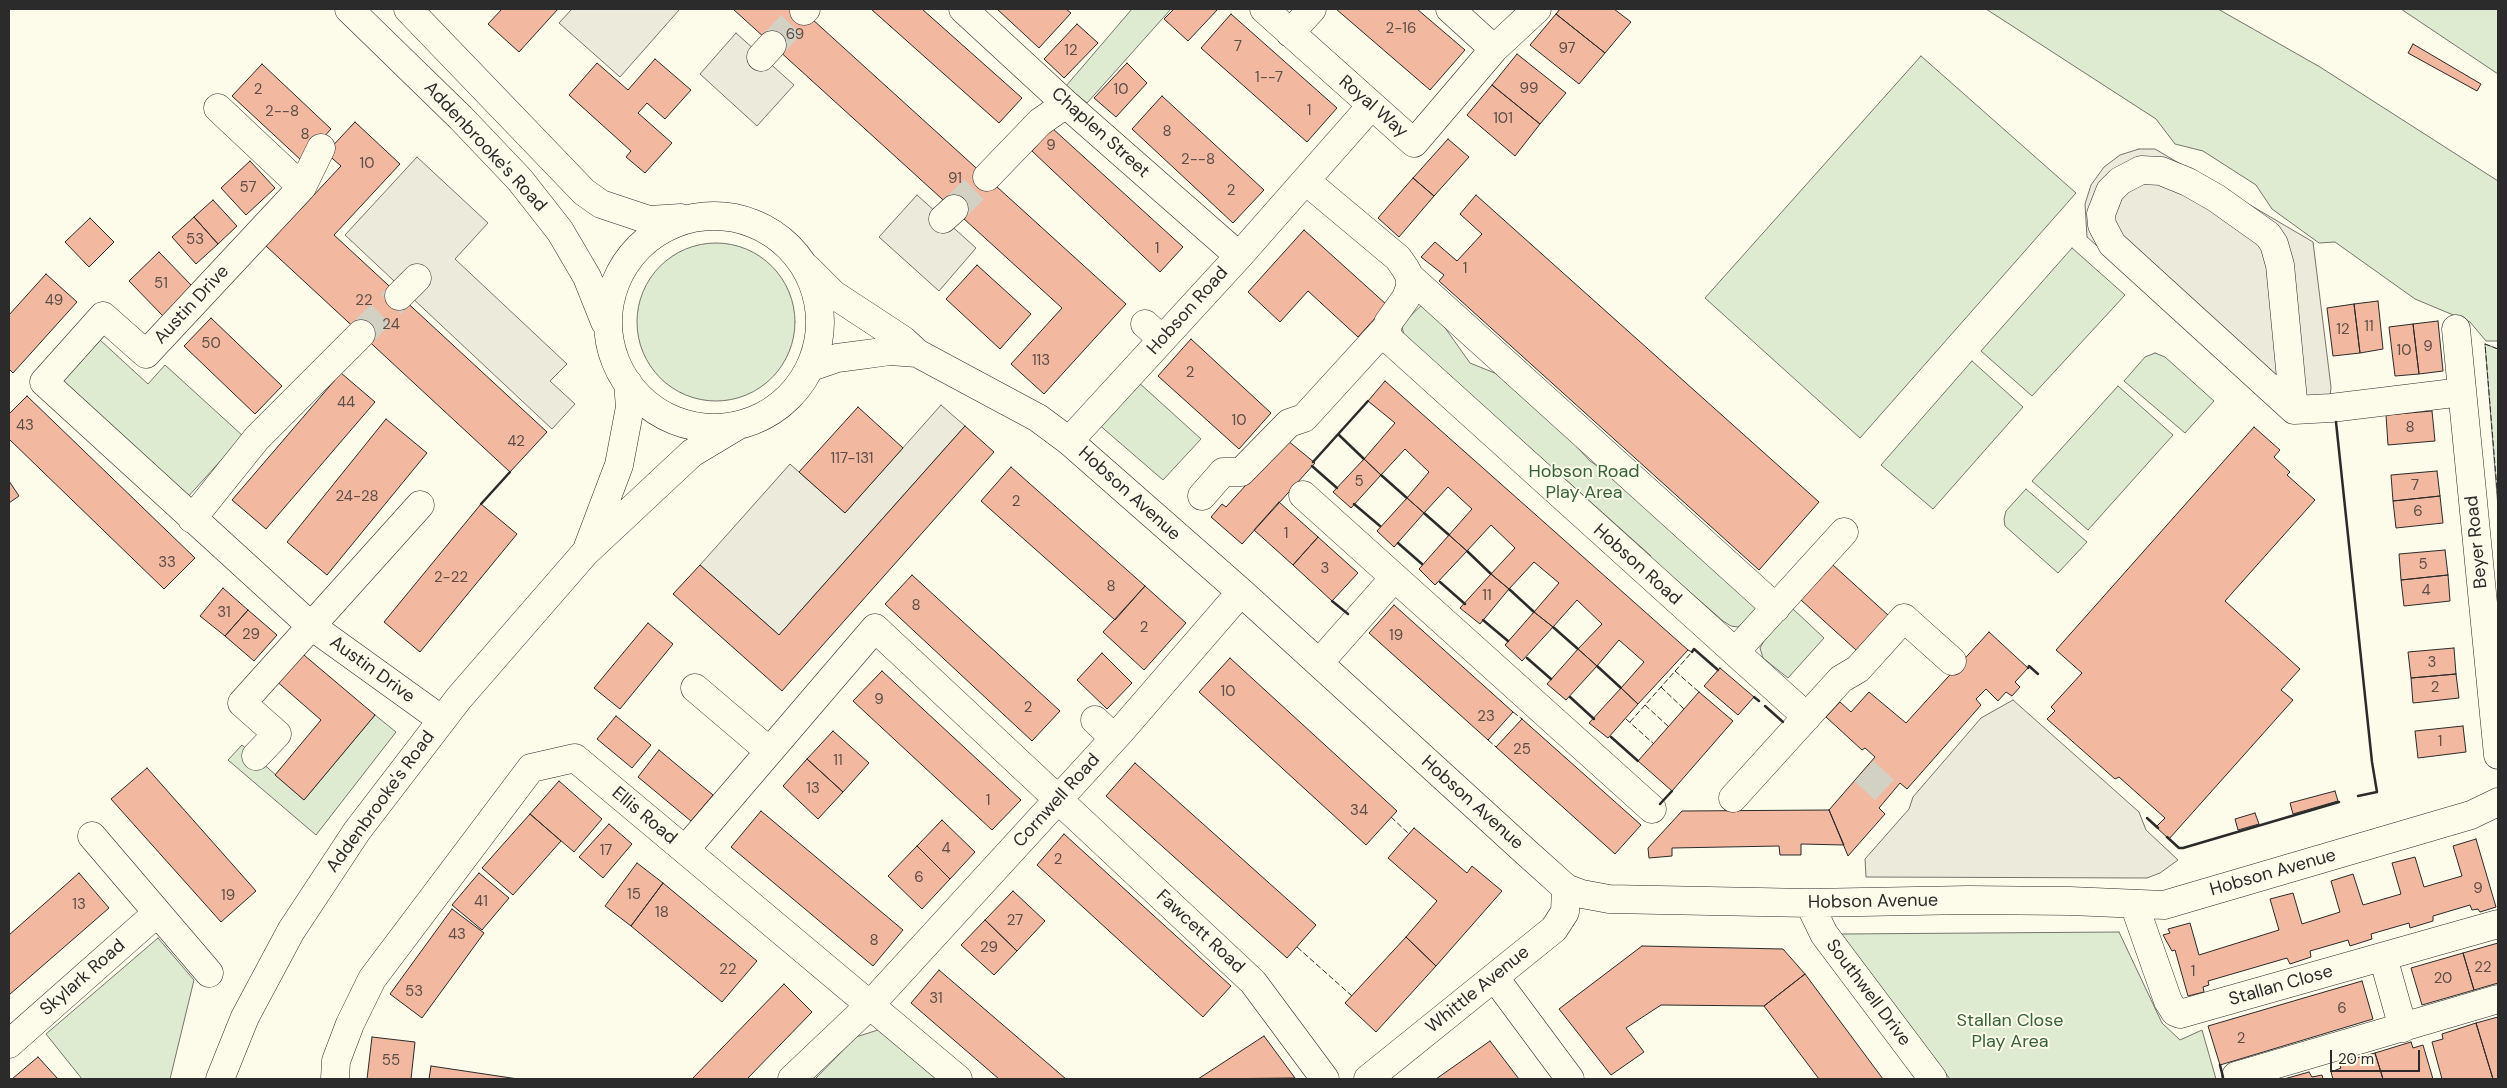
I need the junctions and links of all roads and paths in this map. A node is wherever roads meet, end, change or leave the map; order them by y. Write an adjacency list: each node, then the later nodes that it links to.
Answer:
1 (349, 9): 23 (street, Addenbrooke's Road)
2 (408, 9): 17 (street)
3 (963, 9): 10 (street, Chaplen Street)
4 (1264, 9): 8 (street, Royal Way)
5 (1312, 9): 8 (street)
6 (1450, 9): 9 (street)
7 (1537, 9): 9 (street, Royal Way)
8 (1290, 33): 11 (street, Royal Way)
9 (1494, 49): 11 (street, Royal Way)
10 (1066, 104): 14 (street); 18 (street, Chaplen Street)
11 (1371, 106): 15 (street, Hobson Road)
12 (218, 108): 16 (street)
13 (321, 148): 16 (street, Austin Drive)
14 (986, 177)
15 (1306, 181): 18 (street, Hobson Road); 20 (street)
16 (302, 187): 35 (street, Austin Drive)
17 (700, 217): 19 (street, Hobson Avenue); 23 (street)
18 (1238, 256): 31 (street, Hobson Road)
19 (807, 268): 25 (street, Hobson Avenue); 26 (street)
20 (1410, 277): 21 (street); 40 (street)
21 (1387, 327): 33 (street); 42 (street, Hobson Road)
22 (2456, 329): 28 (street, Beyer Road)
23 (608, 330): 27 (street)
24 (361, 334): 35 (street)
25 (917, 353): 26 (street, Hobson Avenue); 31 (street, Hobson Avenue)
26 (811, 367): 30 (street)
27 (628, 383): 30 (street); 37 (street, Addenbrooke's Road)
28 (2462, 392): 29 (street); 51 (street, Beyer Road)
29 (2294, 410): 29 (street)
30 (737, 426): 37 (street, Addenbrooke's Road)
31 (1069, 441): 39 (street, Hobson Avenue)
32 (1303, 495): 38 (street)
33 (1202, 496)
34 (420, 505): 41 (street)
35 (192, 520): 41 (street, Austin Drive)
36 (1844, 532): 40 (street)
37 (585, 553): 47 (street, Addenbrooke's Road)
38 (1394, 578): 44 (street); 56 (street)
39 (1241, 592): 44 (street, Hobson Avenue); 49 (street, Cornwell Road)
40 (1776, 608): 42 (street)
41 (310, 625): 47 (street, Austin Drive); 52 (street)
42 (1735, 652): 46 (street, Hobson Road)
43 (1952, 661): 46 (street)
44 (1320, 664): 59 (street, Hobson Avenue)
45 (695, 688): 50 (street)
46 (1806, 717): 53 (street)
47 (442, 720): 72 (street, Addenbrooke's Road)
48 (1094, 720): 49 (street)
49 (1114, 738): 54 (street, Cornwell Road)
50 (769, 751): 54 (street, Ellis Road); 58 (street, Ellis Road)
51 (2498, 755)
52 (256, 756)
53 (1733, 798)
54 (1058, 801): 68 (street, Cornwell Road); 76 (street, Fawcett Road)
55 (2498, 802): 61 (street, Hobson Avenue)
56 (1652, 809)
57 (92, 836): 62 (street)
58 (685, 850): 68 (street); 73 (street, Ellis Road)
59 (1566, 888): 60 (street, Hobson Avenue); 66 (street, Whittle Avenue)
60 (1809, 903): 61 (street, Hobson Avenue); 79 (street, Southwell Drive)
61 (2134, 904): 64 (street, Stallan Close)
62 (157, 913): 65 (street); 70 (street, Skylark Road)
63 (2498, 924): 64 (street, Stallan Close)
64 (2383, 957): 69 (street)
65 (209, 973)
66 (1495, 978): 77 (street, Whittle Avenue); 78 (street)
67 (2498, 999): 69 (street)
68 (869, 1006): 74 (street, Cornwell Road); 75 (street)
69 (2403, 1028): 71 (street)
70 (9, 1044)
71 (2236, 1076)
72 (220, 1079)
73 (335, 1079)
74 (792, 1079)
75 (958, 1079)
76 (1325, 1079)
77 (1368, 1079)
78 (1570, 1079)
79 (1933, 1079)

